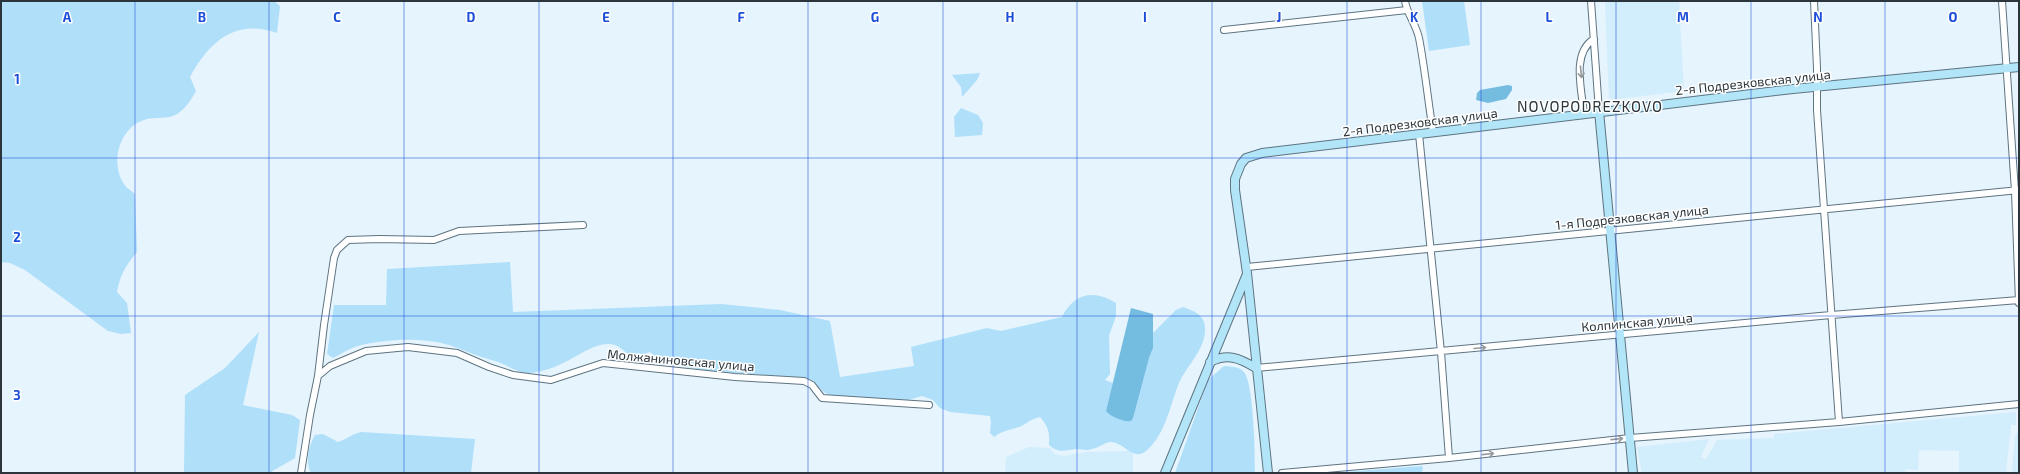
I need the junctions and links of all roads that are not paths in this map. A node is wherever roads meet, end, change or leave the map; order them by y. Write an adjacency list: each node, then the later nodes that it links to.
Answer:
1 (1405, 1): 5 (street)
2 (1591, 1): 7 (street)
3 (1814, 1): 10 (street)
4 (2002, 1): 9 (street)
5 (1407, 10): 6 (street); 13 (street)
6 (1224, 30)
7 (1594, 39): 11 (street); 12 (street, one-way to 12)
8 (2019, 67): 9 (street, 2-я Подрезковская улица)
9 (2006, 68): 10 (street, 2-я Подрезковская улица); 15 (street)
10 (1817, 86): 11 (street, 2-я Подрезковская улица); 16 (street)
11 (1599, 111): 12 (street, 2-я Подрезковская улица); 18 (street)
12 (1584, 114): 13 (street, 2-я Подрезковская улица)
13 (1433, 132): 14 (street, 2-я Подрезковская улица)
14 (1420, 134): 19 (street); 20 (street, 2-я Подрезковская улица)
15 (2017, 190): 16 (street, 1-я Подрезковская улица); 21 (street)
16 (1824, 209): 18 (street, 1-я Подрезковская улица); 22 (street)
17 (583, 225): 27 (street)
18 (1612, 231): 19 (street, 1-я Подрезковская улица); 23 (street)
19 (1430, 248): 20 (street, 1-я Подрезковская улица); 24 (street)
20 (1247, 270): 25 (street); 26 (street)
21 (2019, 301): 22 (street, Колпинская улица)
22 (1831, 315): 23 (street, Колпинская улица); 30 (street)
23 (1621, 335): 24 (street, Колпинская улица, one-way to 23); 31 (street)
24 (1441, 352): 26 (street, Колпинская улица); 32 (street)
25 (1210, 362): 26 (street); 36 (street)
26 (1256, 368): 37 (street)
27 (318, 376): 29 (street, Молжаниновская улица); 33 (street)
28 (2019, 404): 30 (street)
29 (929, 405)
30 (1839, 422): 31 (street)
31 (1630, 438): 32 (street, one-way to 31); 39 (street)
32 (1449, 458): 38 (street)
33 (303, 465): 34 (street); 35 (street)
34 (301, 473)
35 (305, 473)
36 (1165, 473)
37 (1268, 473)
38 (1282, 473)
39 (1633, 473)

